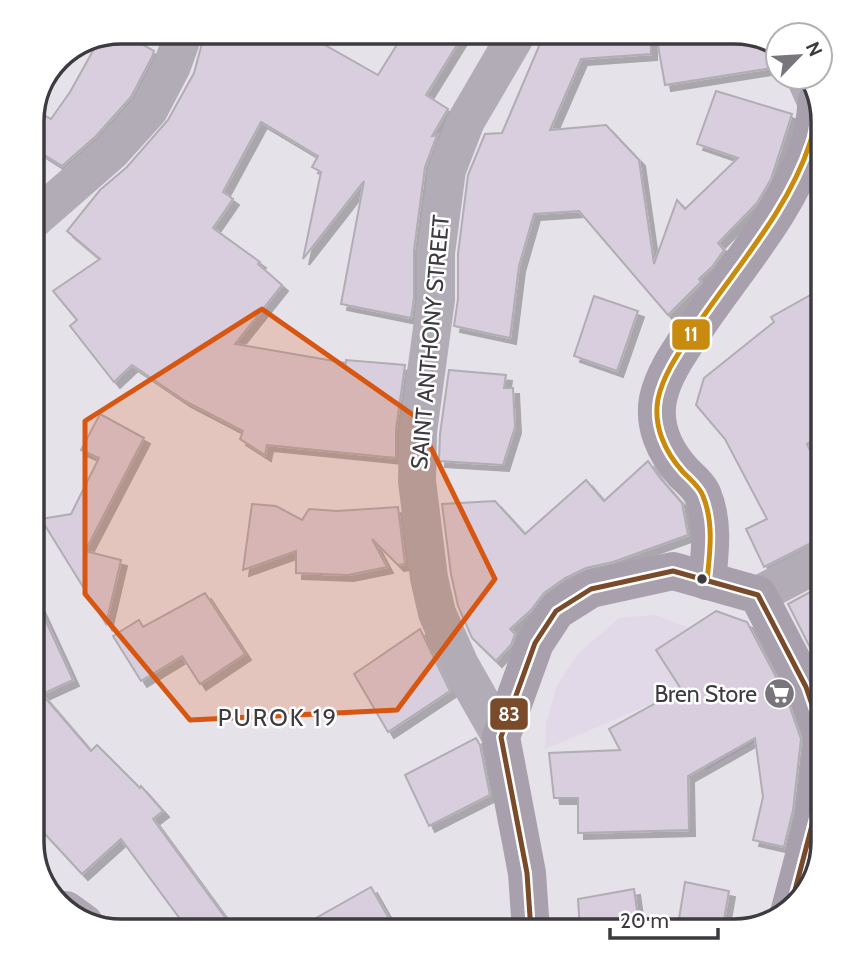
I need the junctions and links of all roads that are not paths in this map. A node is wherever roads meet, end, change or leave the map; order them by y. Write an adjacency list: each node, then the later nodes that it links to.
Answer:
1 (180, 44): 4 (street)
2 (510, 44): 9 (street, SAINT ANTHONY STREET)
3 (811, 140): 6 (street)
4 (44, 203)
5 (811, 568): 7 (street)
6 (707, 581): 7 (street); 9 (street)
7 (758, 595): 8 (street)
8 (811, 702)
9 (501, 737): 12 (street)
10 (811, 829): 11 (street)
11 (795, 888)
12 (530, 919)

